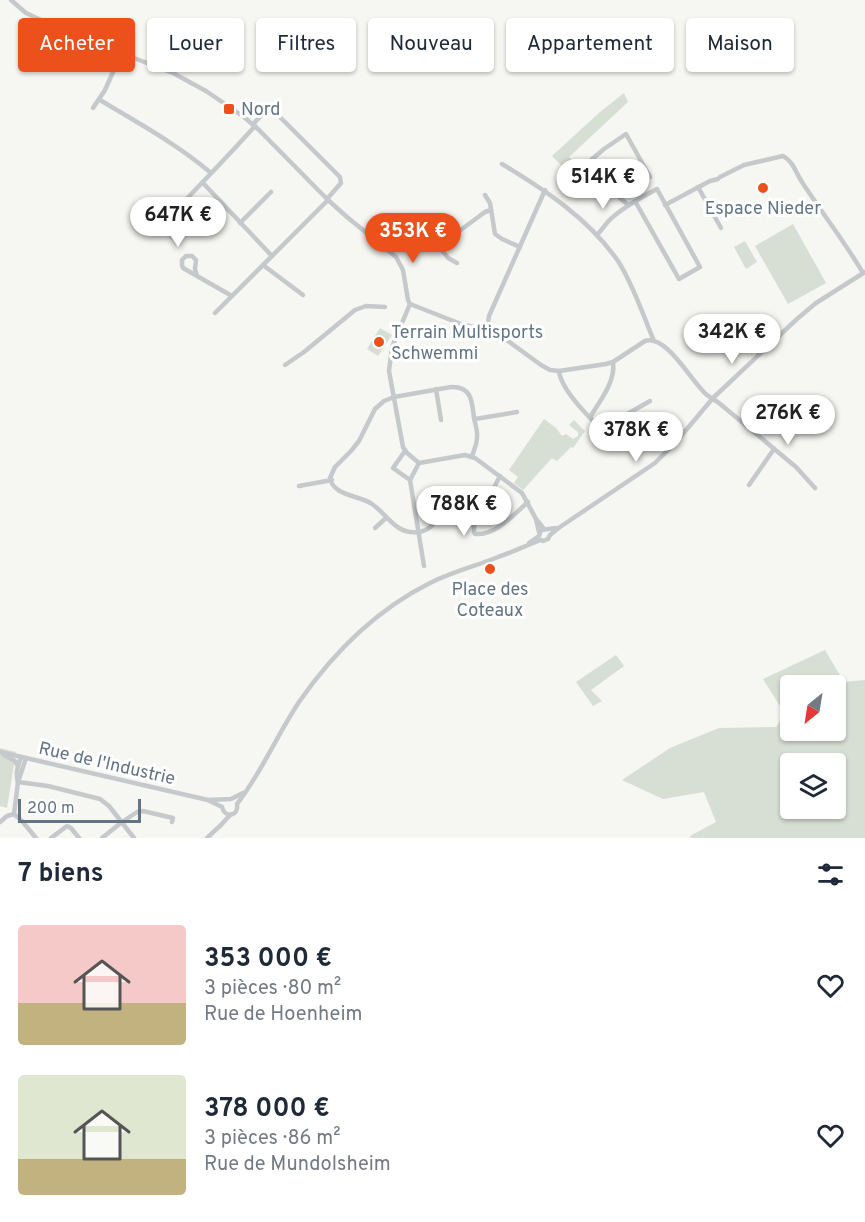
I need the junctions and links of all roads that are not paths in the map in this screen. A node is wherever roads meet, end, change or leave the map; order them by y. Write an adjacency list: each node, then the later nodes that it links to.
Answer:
1 (11, 0): 2 (street)
2 (37, 18)
3 (135, 59): 7 (street)
4 (113, 72): 5 (street)
5 (100, 100): 6 (street); 9 (street)
6 (93, 108)
7 (254, 125): 9 (street); 16 (street); 16 (street)
8 (502, 164): 13 (street)
9 (211, 173): 11 (street)
10 (650, 177): 18 (street)
11 (203, 183): 21 (street); 23 (street)
12 (698, 188): 19 (street); 22 (street); 31 (street)
13 (545, 190): 25 (street); 27 (street)
14 (271, 192): 21 (street)
15 (485, 195): 20 (street)
16 (328, 199): 28 (street); 35 (street)
17 (636, 201): 18 (street); 19 (street); 19 (street)
18 (628, 205): 25 (street)
19 (665, 205)
20 (491, 210): 26 (street); 27 (street)
21 (240, 223): 28 (street)
22 (721, 228)
23 (154, 233)
24 (430, 234): 26 (street)
25 (597, 235): 39 (street)
26 (440, 246): 29 (street)
27 (520, 247): 38 (street)
28 (272, 256): 30 (street)
29 (457, 264)
30 (263, 265): 33 (street); 34 (street)
31 (864, 273): 45 (street)
32 (197, 276): 32 (street); 34 (street)
33 (303, 295)
34 (232, 296): 37 (street)
35 (410, 304): 38 (street); 44 (street)
36 (385, 307): 41 (street)
37 (215, 313)
38 (487, 330): 42 (street)
39 (654, 341): 40 (street); 45 (street)
40 (613, 362): 42 (street); 48 (street)
41 (285, 365)
42 (559, 371): 48 (street)
43 (436, 389): 44 (street); 49 (street); 50 (street)
44 (394, 397): 54 (street); 58 (street)
45 (713, 398): 53 (street); 68 (street)
46 (650, 401): 51 (street)
47 (517, 412): 49 (street)
48 (590, 417): 51 (street)
49 (475, 419): 55 (street)
50 (441, 420)
51 (599, 427): 52 (street)
52 (597, 436)
53 (774, 449): 60 (street); 62 (street)
54 (405, 451): 56 (street); 59 (street)
55 (472, 456): 56 (street); 57 (street)
56 (420, 463): 59 (street)
57 (500, 476): 64 (street); 64 (street)
58 (331, 480): 61 (street); 65 (street)
59 (410, 480): 67 (street)
60 (749, 485)
61 (299, 486)
62 (815, 488)
63 (450, 491): 67 (street)
64 (528, 502): 68 (street)
65 (386, 518): 66 (street); 67 (street)
66 (375, 528)
67 (418, 532): 69 (street)
68 (543, 534): 74 (street)
69 (424, 566)
70 (0, 753): 71 (street, Rue de l'Industrie); 72 (street)
71 (24, 758): 72 (street); 73 (street); 75 (street, Rue de l'Industrie)
72 (18, 766): 73 (street)
73 (18, 782): 79 (street); 82 (street)
74 (248, 790): 76 (street); 77 (street)
75 (208, 800): 76 (street, Rue de l'Industrie); 78 (street, Rue de l'Industrie)
76 (229, 800): 77 (street); 78 (street)
77 (237, 804): 80 (street)
78 (222, 809): 80 (street); 84 (street)
79 (14, 814): 81 (street); 85 (street)
80 (230, 815): 84 (street)
81 (0, 822)
82 (122, 822): 83 (street); 88 (street); 89 (street)
83 (172, 822)
84 (218, 828): 90 (street)
85 (36, 838)
86 (51, 838): 87 (street)
87 (80, 838)
88 (102, 838)
89 (134, 838)
90 (207, 838)

